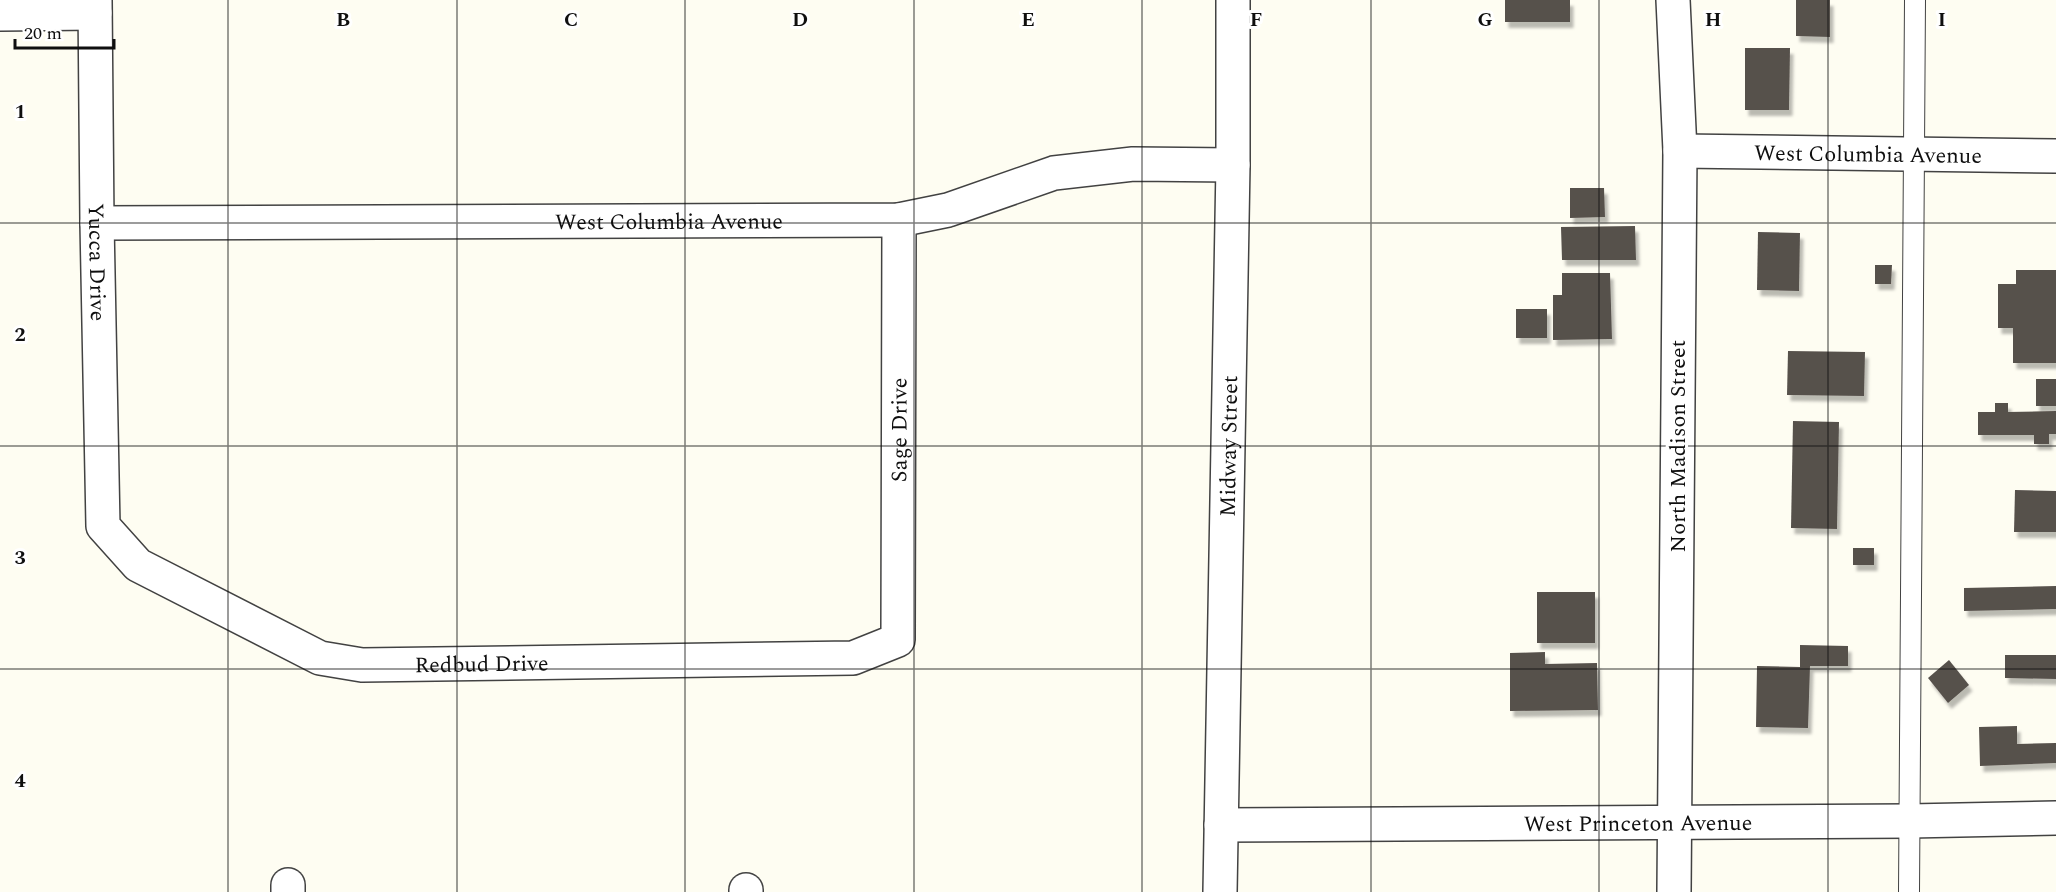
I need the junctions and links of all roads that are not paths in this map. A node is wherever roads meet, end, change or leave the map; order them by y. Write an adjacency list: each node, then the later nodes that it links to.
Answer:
1 (1233, 0): 9 (street, Midway Street)
2 (1673, 0): 6 (street, North Madison Street)
3 (1915, 0): 7 (lane)
4 (95, 7): 5 (street); 11 (street, Yucca Drive)
5 (0, 14)
6 (1680, 150): 7 (street, West Columbia Avenue); 16 (street, North Madison Street)
7 (1914, 154): 8 (street, West Columbia Avenue); 15 (lane)
8 (2056, 156)
9 (1233, 165): 10 (street, West Columbia Avenue); 17 (street, Midway Street)
10 (899, 220): 11 (street, West Columbia Avenue); 13 (street, Sage Drive)
11 (97, 223): 12 (street, Yucca Drive)
12 (103, 526): 13 (street, Redbud Drive)
13 (898, 640)
14 (2056, 818): 15 (street, West Princeton Avenue)
15 (1910, 821): 16 (street, West Princeton Avenue); 20 (lane)
16 (1675, 822): 17 (street, West Princeton Avenue); 19 (street, North Madison Street)
17 (1221, 825): 18 (street, Midway Street)
18 (1221, 892)
19 (1674, 892)
20 (1909, 892)

